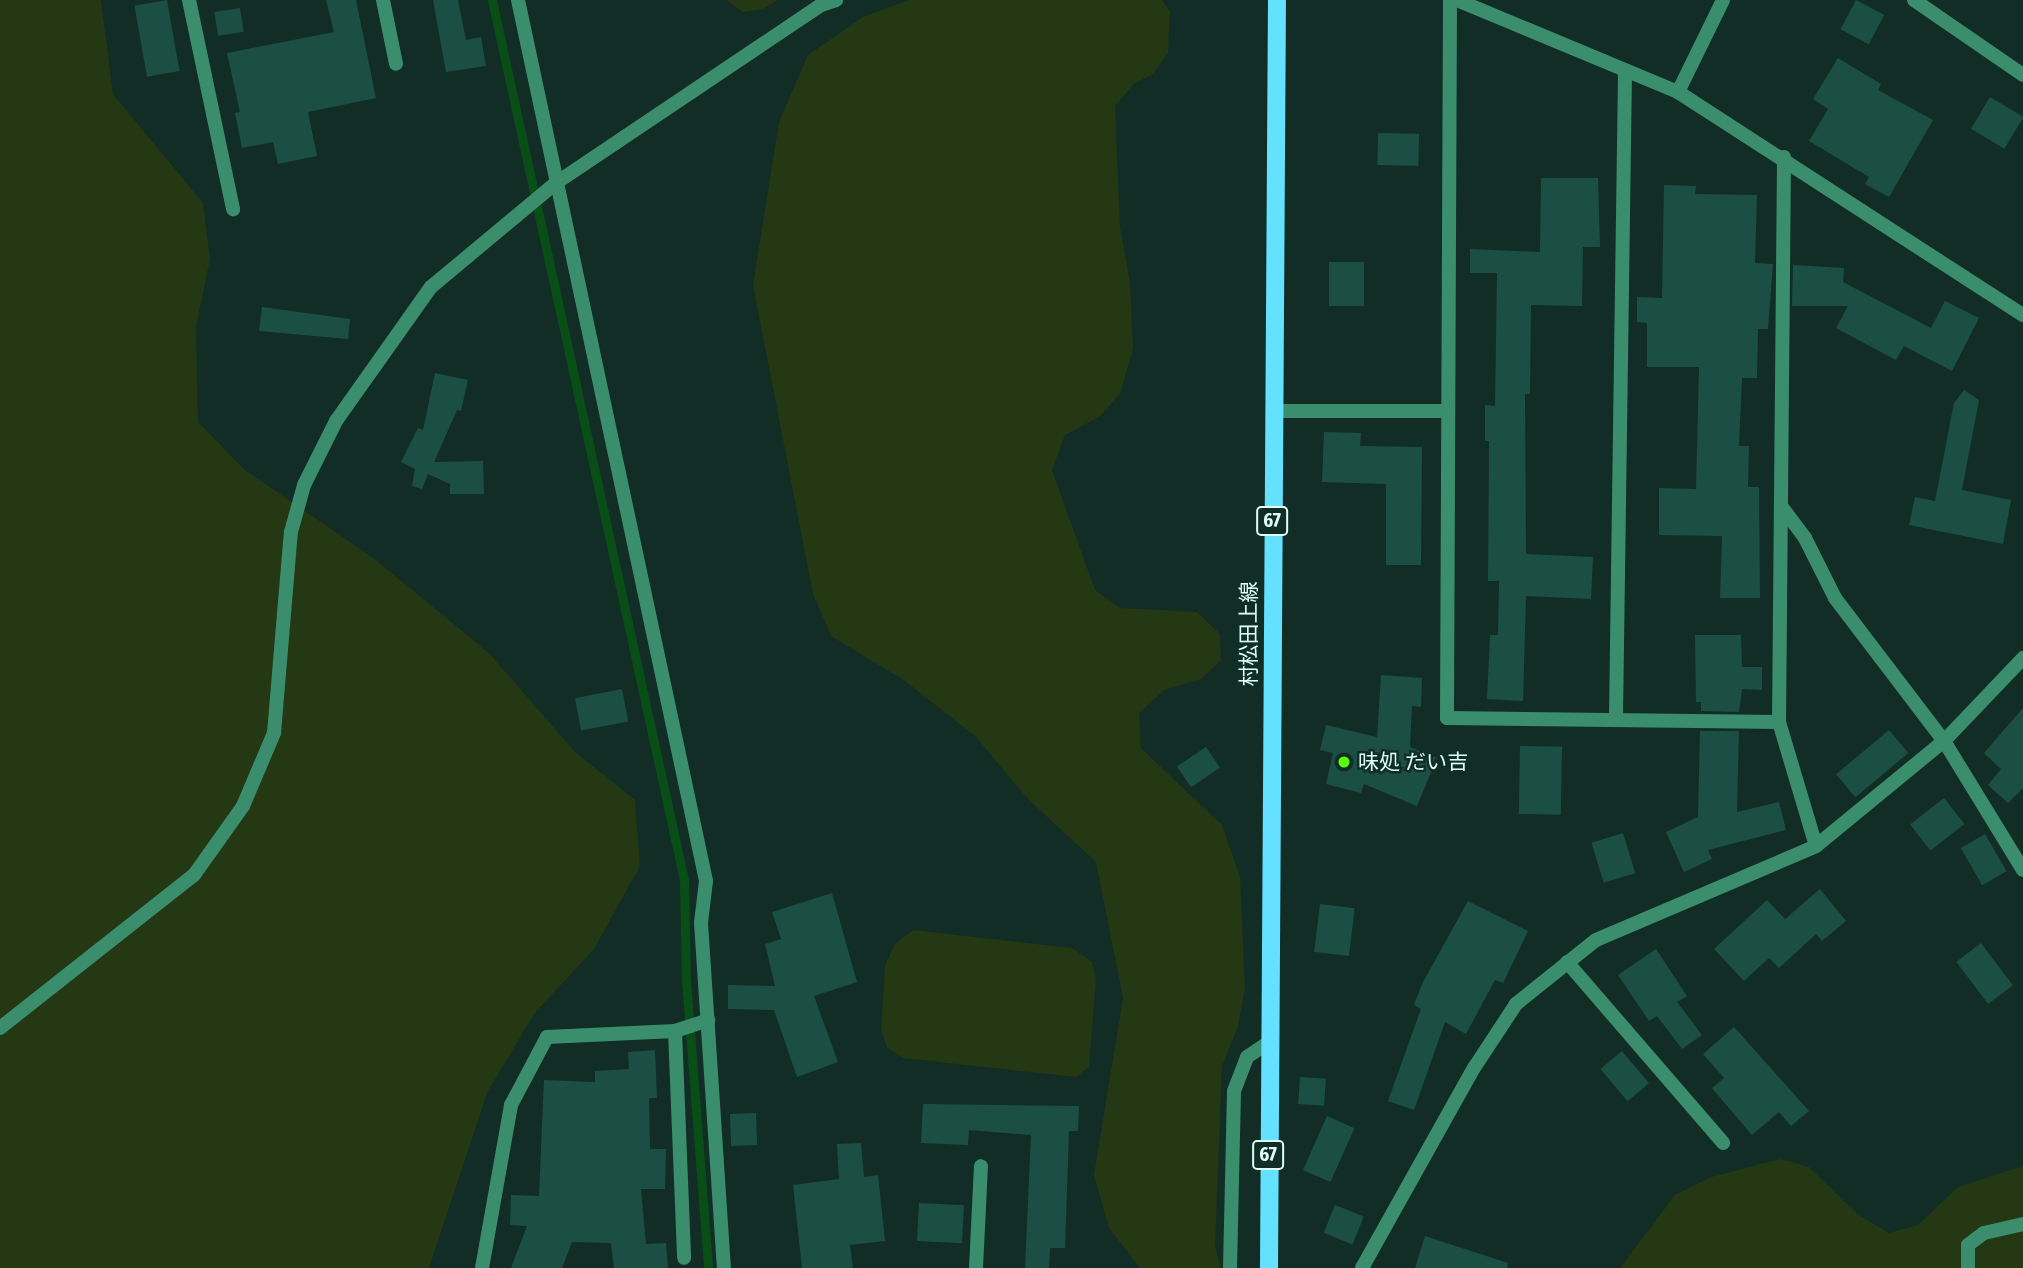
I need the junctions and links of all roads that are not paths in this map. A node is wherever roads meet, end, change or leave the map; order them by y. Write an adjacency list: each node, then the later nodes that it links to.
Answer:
1 (189, 0): 16 (street)
2 (383, 0): 10 (street)
3 (518, 0): 15 (street)
4 (836, 0): 15 (street)
5 (1278, 0): 18 (main road, 村松田上線 / 67)
6 (1450, 0): 19 (street)
7 (1457, 0): 11 (street)
8 (1723, 0): 13 (street)
9 (1914, 0): 12 (street)
10 (396, 64)
11 (1625, 72): 13 (street); 22 (street)
12 (2023, 75)
13 (1678, 92): 14 (street)
14 (1784, 157): 17 (street); 20 (street)
15 (556, 183): 28 (street); 29 (street)
16 (233, 209)
17 (2023, 315)
18 (1273, 411): 19 (street); 31 (main road, 村松田上線 / 67)
19 (1448, 411): 22 (street)
20 (1781, 506): 23 (street); 24 (street)
21 (2023, 659): 24 (street)
22 (1616, 717): 23 (street)
23 (1779, 722): 25 (street)
24 (1944, 741): 25 (street); 26 (street)
25 (1816, 846): 27 (street)
26 (2023, 870)
27 (1567, 962): 32 (street); 41 (street)
28 (708, 1020): 30 (street); 37 (street)
29 (0, 1028)
30 (675, 1031): 35 (street); 36 (street)
31 (1268, 1043): 39 (street); 40 (main road, 村松田上線 / 67)
32 (1723, 1143)
33 (981, 1166): 38 (street)
34 (2023, 1224): 42 (street)
35 (684, 1258)
36 (482, 1268)
37 (724, 1268)
38 (976, 1268)
39 (1230, 1268)
40 (1269, 1268)
41 (1362, 1268)
42 (1968, 1268)

